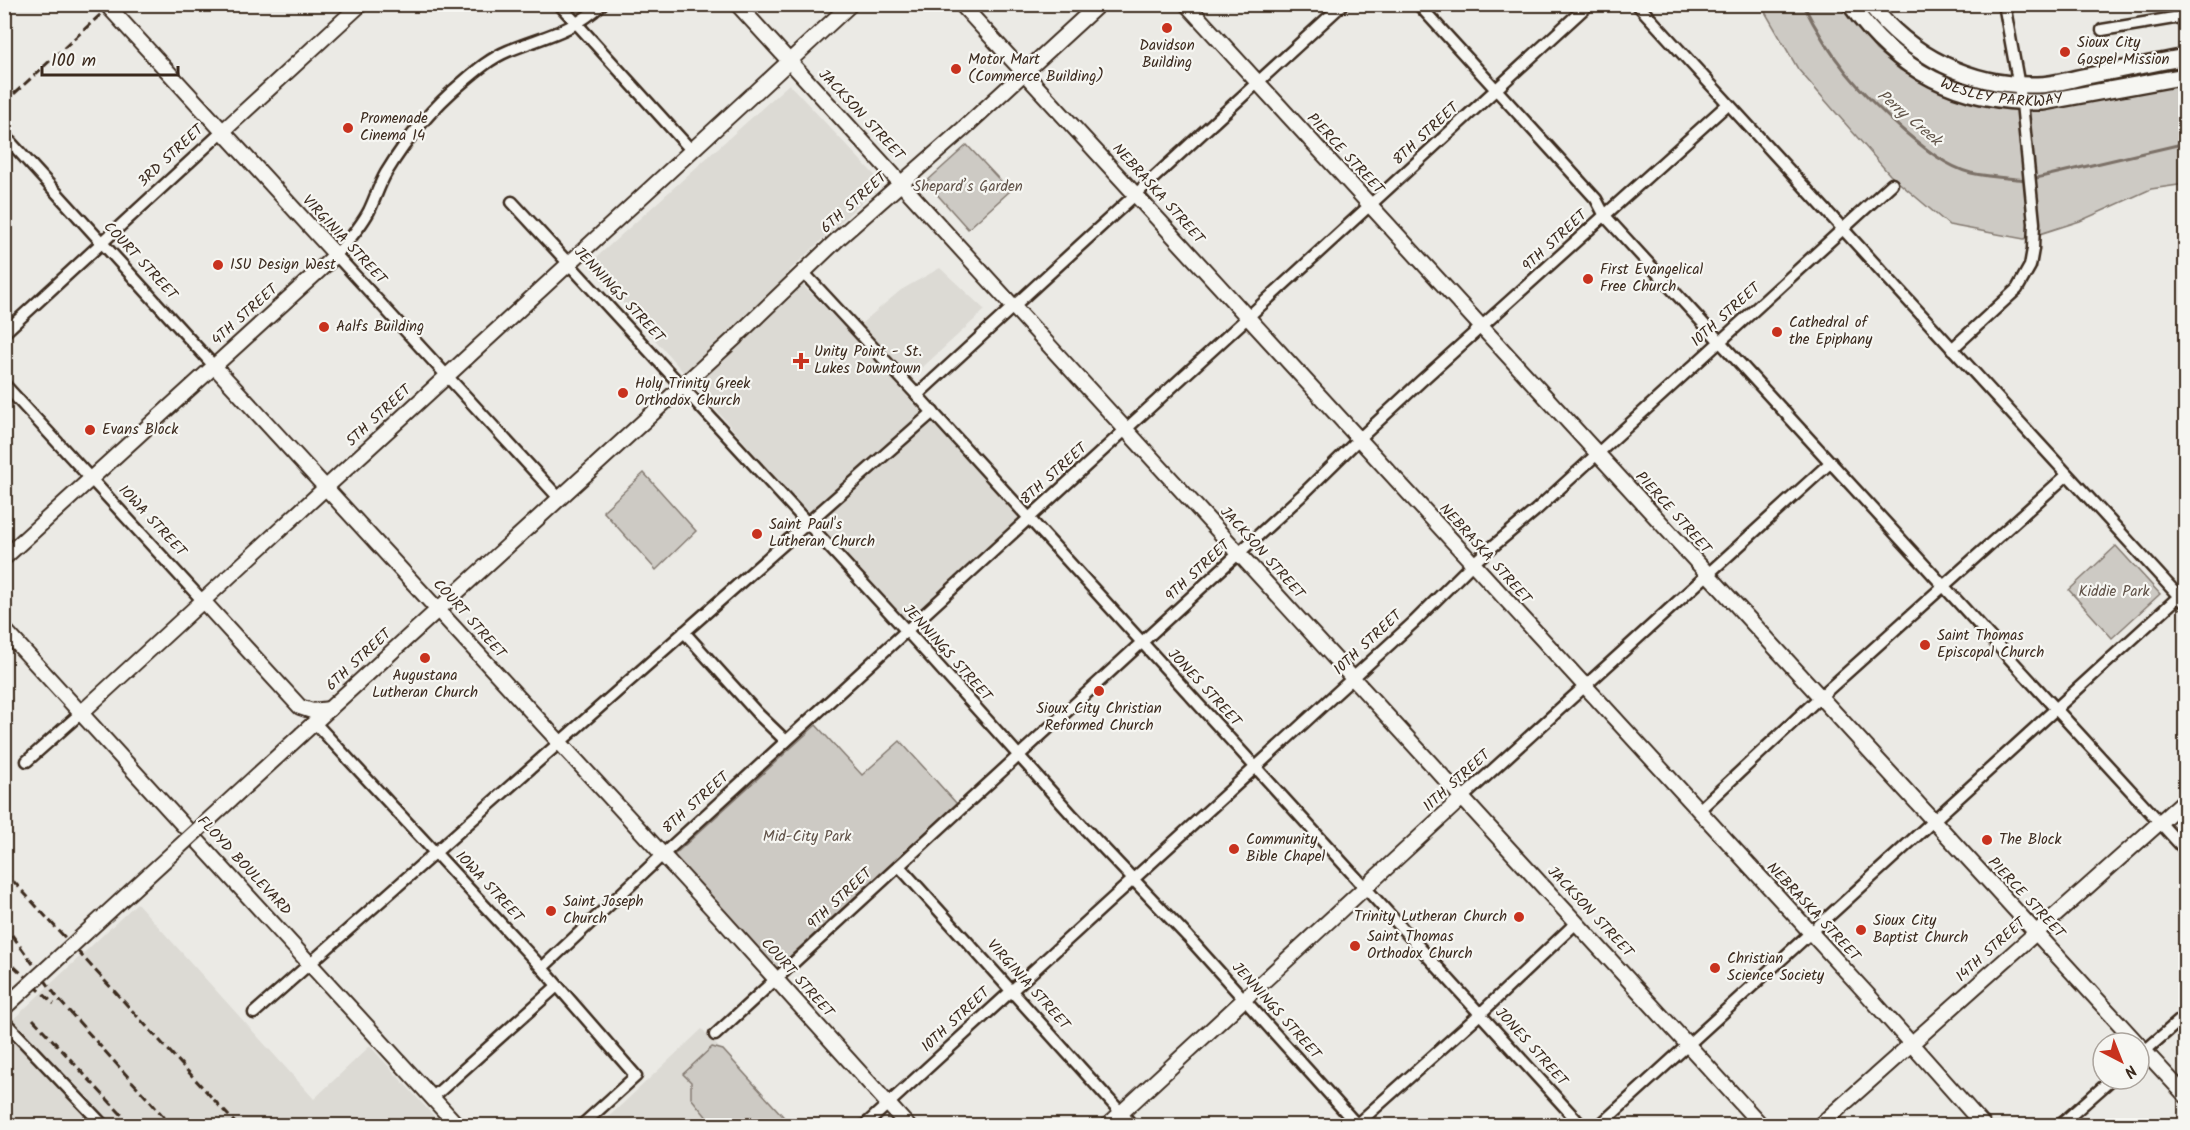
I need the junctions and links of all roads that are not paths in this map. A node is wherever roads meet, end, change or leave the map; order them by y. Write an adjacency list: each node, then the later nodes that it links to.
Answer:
1 (106, 4): 30 (main road, VIRGINIA STREET)
2 (361, 4): 30 (main road, 3RD STREET)
3 (559, 4): 19 (street)
4 (602, 4): 19 (street, 4TH STREET)
5 (737, 4): 22 (main road, JACKSON STREET)
6 (851, 4): 22 (main road, 5TH STREET)
7 (961, 4): 23 (main road, NEBRASKA STREET)
8 (1099, 4): 23 (main road, 6TH STREET)
9 (1186, 4): 25 (main road, PIERCE STREET)
10 (1343, 4): 25 (street)
11 (1418, 4): 27 (street)
12 (1589, 4): 27 (street, 8TH STREET)
13 (1637, 4): 29 (street)
14 (1850, 4): 28 (main road, WESLEY PARKWAY)
15 (1870, 4): 26 (main road, WESLEY PARKWAY)
16 (2004, 4): 26 (street)
17 (2173, 4): 18 (street)
18 (2180, 17): 20 (street)
19 (576, 24): 32 (street); 41 (street, 4TH STREET)
20 (2102, 30)
21 (2186, 57): 26 (main road, WESLEY PARKWAY)
22 (789, 61): 32 (main road, 5TH STREET); 33 (main road, JACKSON STREET)
23 (1023, 73): 33 (main road, 6TH STREET); 35 (main road, NEBRASKA STREET)
24 (2186, 76): 28 (main road, WESLEY PARKWAY)
25 (1257, 83): 35 (street); 37 (main road, PIERCE STREET)
26 (2017, 85): 28 (street)
27 (1496, 90): 37 (street, 8TH STREET); 38 (street)
28 (2022, 102): 49 (street)
29 (1728, 104): 38 (street, 9TH STREET); 39 (street)
30 (222, 132): 40 (street, 3RD STREET); 41 (main road, VIRGINIA STREET)
31 (4, 135): 40 (street, COURT STREET)
32 (692, 151): 42 (main road, 5TH STREET)
33 (901, 183): 43 (main road, 6TH STREET); 44 (main road, JACKSON STREET)
34 (1892, 184): 39 (street, 10TH STREET)
35 (1136, 194): 44 (street); 45 (main road, NEBRASKA STREET)
36 (512, 202): 42 (street, JENNINGS STREET)
37 (1371, 206): 45 (street, 8TH STREET); 46 (main road, PIERCE STREET)
38 (1605, 216): 46 (street, 9TH STREET); 48 (street)
39 (1842, 229): 48 (street, 10TH STREET); 49 (street)
40 (101, 243): 47 (street, 3RD STREET); 50 (street, COURT STREET)
41 (336, 255): 50 (main road, 4TH STREET); 51 (street, VIRGINIA STREET)
42 (569, 264): 51 (main road, 5TH STREET); 53 (street, JENNINGS STREET)
43 (803, 272): 53 (main road, 6TH STREET); 54 (street, JONES STREET)
44 (1014, 307): 54 (street); 56 (main road, JACKSON STREET)
45 (1249, 318): 56 (street, 8TH STREET); 57 (main road, NEBRASKA STREET)
46 (1482, 329): 57 (street, 9TH STREET); 58 (main road, PIERCE STREET)
47 (4, 333)
48 (1720, 341): 58 (street, 10TH STREET); 59 (street)
49 (1952, 349): 60 (street)
50 (214, 366): 61 (main road, 4TH STREET); 62 (main road, COURT STREET)
51 (447, 376): 62 (main road, 5TH STREET); 63 (street, VIRGINIA STREET)
52 (4, 384): 61 (street, IOWA STREET)
53 (682, 386): 63 (main road, 6TH STREET); 65 (street, JENNINGS STREET)
54 (917, 394): 55 (street, JONES STREET)
55 (933, 412): 64 (street, JONES STREET); 65 (street)
56 (1126, 429): 64 (street, 8TH STREET); 66 (main road, JACKSON STREET)
57 (1359, 439): 66 (street, 9TH STREET); 68 (main road, NEBRASKA STREET)
58 (1597, 453): 68 (street, 10TH STREET); 69 (main road, PIERCE STREET)
59 (1831, 462): 69 (street, 11TH STREET); 70 (street)
60 (2067, 475): 70 (street); 71 (street)
61 (91, 479): 67 (main road, 4TH STREET); 72 (street, IOWA STREET)
62 (325, 488): 72 (main road, 5TH STREET); 73 (main road, COURT STREET)
63 (559, 498): 73 (main road, 6TH STREET)
64 (1029, 518): 75 (street, 8TH STREET); 77 (street, JONES STREET)
65 (807, 523): 75 (street, JENNINGS STREET); 76 (street)
66 (1239, 553): 77 (street, 9TH STREET); 78 (main road, JACKSON STREET)
67 (4, 558)
68 (1472, 564): 78 (street, 10TH STREET); 79 (main road, NEBRASKA STREET)
69 (1707, 575): 79 (street, 11TH STREET); 80 (main road, PIERCE STREET)
70 (1945, 586): 80 (street); 82 (street)
71 (2183, 597): 82 (street)
72 (202, 600): 81 (main road, IOWA STREET); 84 (main road, 5TH STREET)
73 (438, 609): 83 (main road, 6TH STREET); 88 (main road, COURT STREET)
74 (4, 629): 84 (main road, FLOYD BOULEVARD)
75 (906, 631): 87 (street, 8TH STREET); 89 (street, JENNINGS STREET)
76 (684, 632): 87 (street); 88 (street)
77 (1142, 643): 89 (street, 9TH STREET); 91 (street, JONES STREET)
78 (1353, 677): 91 (street, 10TH STREET); 92 (main road, JACKSON STREET)
79 (1585, 687): 92 (street, 11TH STREET); 94 (main road, NEBRASKA STREET)
80 (1820, 697): 94 (street); 95 (main road, PIERCE STREET)
81 (300, 707): 83 (main road); 86 (main road)
82 (2055, 708): 95 (street); 96 (street)
83 (330, 709): 85 (main road, 6TH STREET)
84 (81, 713): 90 (street, 5TH STREET); 106 (main road, FLOYD BOULEVARD)
85 (315, 723): 86 (main road, 6TH STREET); 98 (street, IOWA STREET)
86 (302, 734): 112 (main road, 6TH STREET, bridge)
87 (786, 741): 99 (street, 8TH STREET)
88 (559, 742): 98 (street); 99 (main road, COURT STREET)
89 (1020, 755): 100 (street, 9TH STREET); 101 (street, JENNINGS STREET)
90 (27, 761)
91 (1256, 766): 101 (street, 10TH STREET); 102 (street, JONES STREET)
92 (1462, 798): 102 (main road, 11TH STREET); 103 (main road, JACKSON STREET)
93 (2186, 800): 96 (main road, 14TH STREET)
94 (1698, 811): 105 (main road, NEBRASKA STREET)
95 (1933, 820): 104 (main road, PIERCE STREET); 105 (street)
96 (2159, 823): 97 (street); 104 (main road, 14TH STREET)
97 (2186, 851)
98 (435, 853): 106 (street); 107 (street, IOWA STREET)
99 (662, 855): 107 (street, 8TH STREET); 108 (main road, COURT STREET)
100 (899, 866): 108 (street, 9TH STREET); 110 (street, VIRGINIA STREET)
101 (1132, 879): 110 (street, 10TH STREET); 111 (street, JENNINGS STREET)
102 (1366, 888): 111 (main road, 11TH STREET); 114 (street, JONES STREET)
103 (1577, 922): 114 (street); 121 (main road, JACKSON STREET)
104 (2036, 932): 117 (main road, PIERCE STREET); 120 (main road, 14TH STREET)
105 (1809, 933): 120 (main road, NEBRASKA STREET); 121 (street)
106 (311, 964): 113 (street); 125 (main road, FLOYD BOULEVARD)
107 (542, 968): 109 (street, IOWA STREET)
108 (776, 979): 118 (street, 9TH STREET); 126 (main road, COURT STREET)
109 (557, 986): 125 (street); 130 (street, IOWA STREET)
110 (1011, 990): 126 (street, 10TH STREET); 127 (street, VIRGINIA STREET)
111 (1245, 999): 127 (main road, 11TH STREET); 135 (street, JENNINGS STREET)
112 (4, 1008)
113 (254, 1013)
114 (1480, 1014): 135 (street); 136 (street, JONES STREET)
115 (2186, 1016): 119 (street)
116 (4, 1021): 128 (street)
117 (2124, 1031)
118 (715, 1035)
119 (2151, 1041)
120 (1911, 1044): 139 (main road, 14TH STREET); 140 (main road, NEBRASKA STREET)
121 (1689, 1045): 137 (street); 138 (main road, JACKSON STREET)
122 (2151, 1060): 124 (main road, PIERCE STREET)
123 (2098, 1091): 141 (street)
124 (2186, 1096)
125 (432, 1098): 129 (main road, FLOYD BOULEVARD)
126 (888, 1104): 131 (street, 10TH STREET); 132 (main road, COURT STREET)
127 (1121, 1113): 133 (main road, 11TH STREET); 134 (street, VIRGINIA STREET)
128 (104, 1125)
129 (458, 1125)
130 (581, 1125)
131 (864, 1125)
132 (908, 1125)
133 (1107, 1125)
134 (1133, 1125)
135 (1357, 1125)
136 (1582, 1125)
137 (1599, 1125)
138 (1762, 1125)
139 (1819, 1125)
140 (1984, 1125)
141 (2059, 1125)

